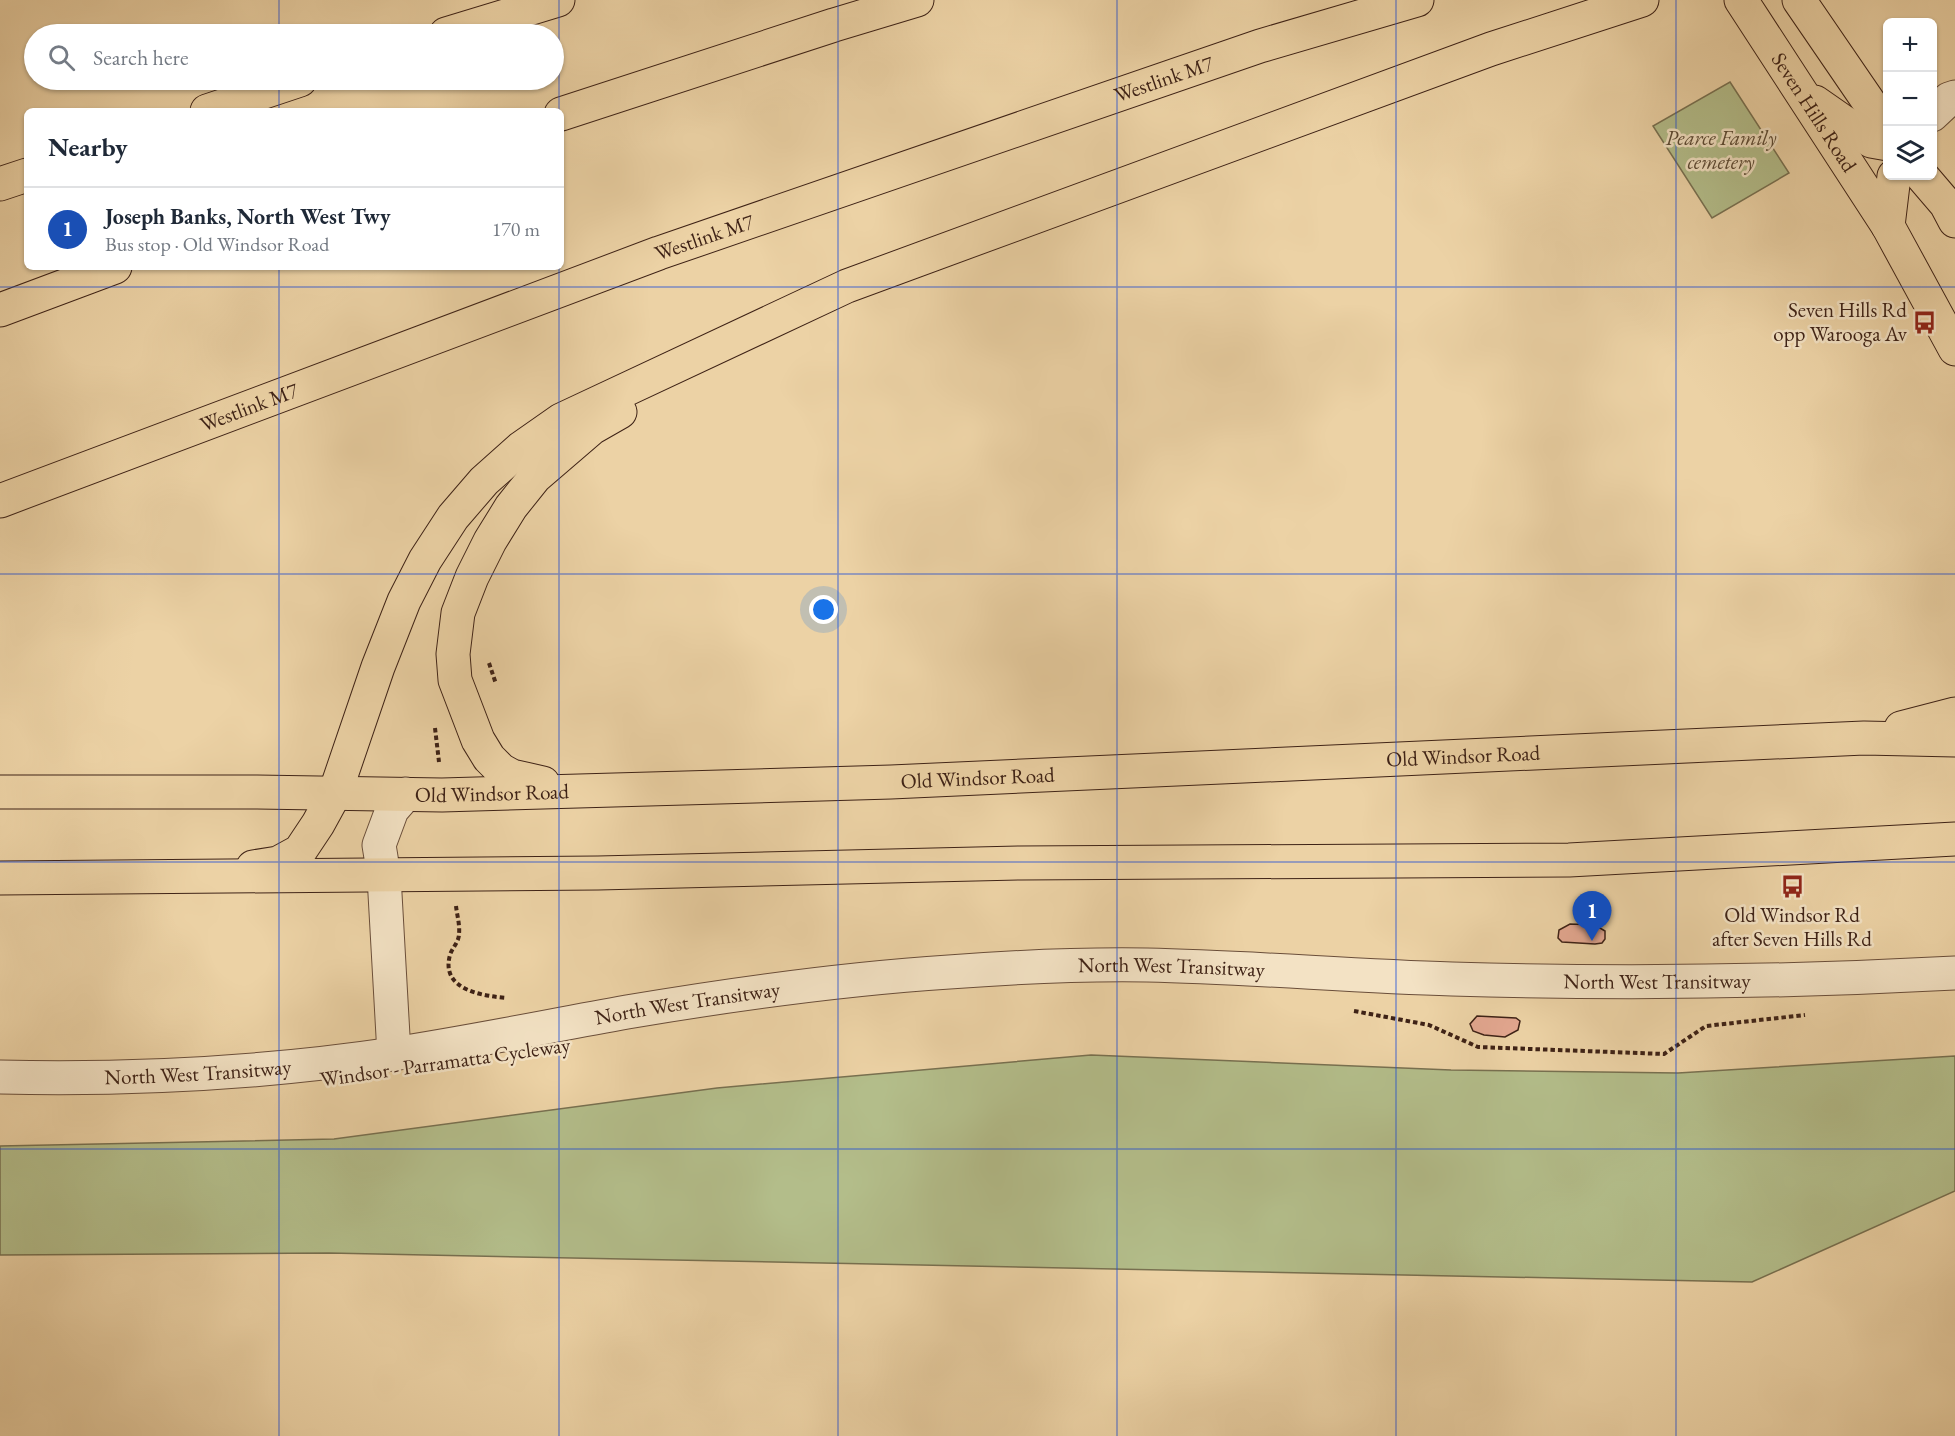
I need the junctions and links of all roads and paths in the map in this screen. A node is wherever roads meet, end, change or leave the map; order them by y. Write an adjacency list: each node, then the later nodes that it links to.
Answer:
1 (558, 0): 7 (main road)
2 (917, 0): 13 (main road)
3 (1417, 0): 28 (main road, Westlink M7)
4 (1642, 0): 25 (main road)
5 (1741, 0): 9 (main road, Seven Hills Road)
6 (1799, 0): 15 (main road)
7 (479, 24)
8 (270, 90): 11 (main road)
9 (1800, 90): 17 (main road); 23 (main road, Seven Hills Road)
10 (1955, 98): 12 (street)
11 (216, 108)
12 (1937, 110)
13 (564, 113)
14 (1955, 122): 16 (street)
15 (1884, 126)
16 (1937, 130)
17 (1883, 143)
18 (24, 176): 21 (main road)
19 (1894, 180): 23 (main road)
20 (1925, 180): 22 (main road)
21 (0, 184)
22 (1955, 220)
23 (1888, 226): 27 (main road, Seven Hills Road)
24 (107, 270): 26 (main road)
25 (847, 286): 33 (main road); 35 (main road)
26 (0, 310)
27 (1955, 349)
28 (0, 501)
29 (1955, 714): 31 (main road)
30 (435, 726): 37 (path)
31 (1864, 738): 32 (main road, Old Windsor Road); 33 (main road, Old Windsor Road)
32 (1955, 740)
33 (571, 790): 37 (main road, Old Windsor Road)
34 (0, 792): 35 (main road, Old Windsor Road)
35 (334, 793): 36 (main road, Old Windsor Road); 42 (main road)
36 (406, 794): 37 (main road, Old Windsor Road); 40 (street)
37 (442, 795)
38 (1955, 839): 39 (main road)
39 (453, 875): 40 (main road); 44 (path)
40 (384, 876): 42 (main road); 47 (street)
41 (0, 878): 42 (main road)
42 (184, 878)
43 (1955, 973): 47 (street, North West Transitway)
44 (514, 999)
45 (1343, 1010): 46 (path)
46 (1809, 1015)
47 (394, 1054): 48 (street, North West Transitway)
48 (0, 1077)

